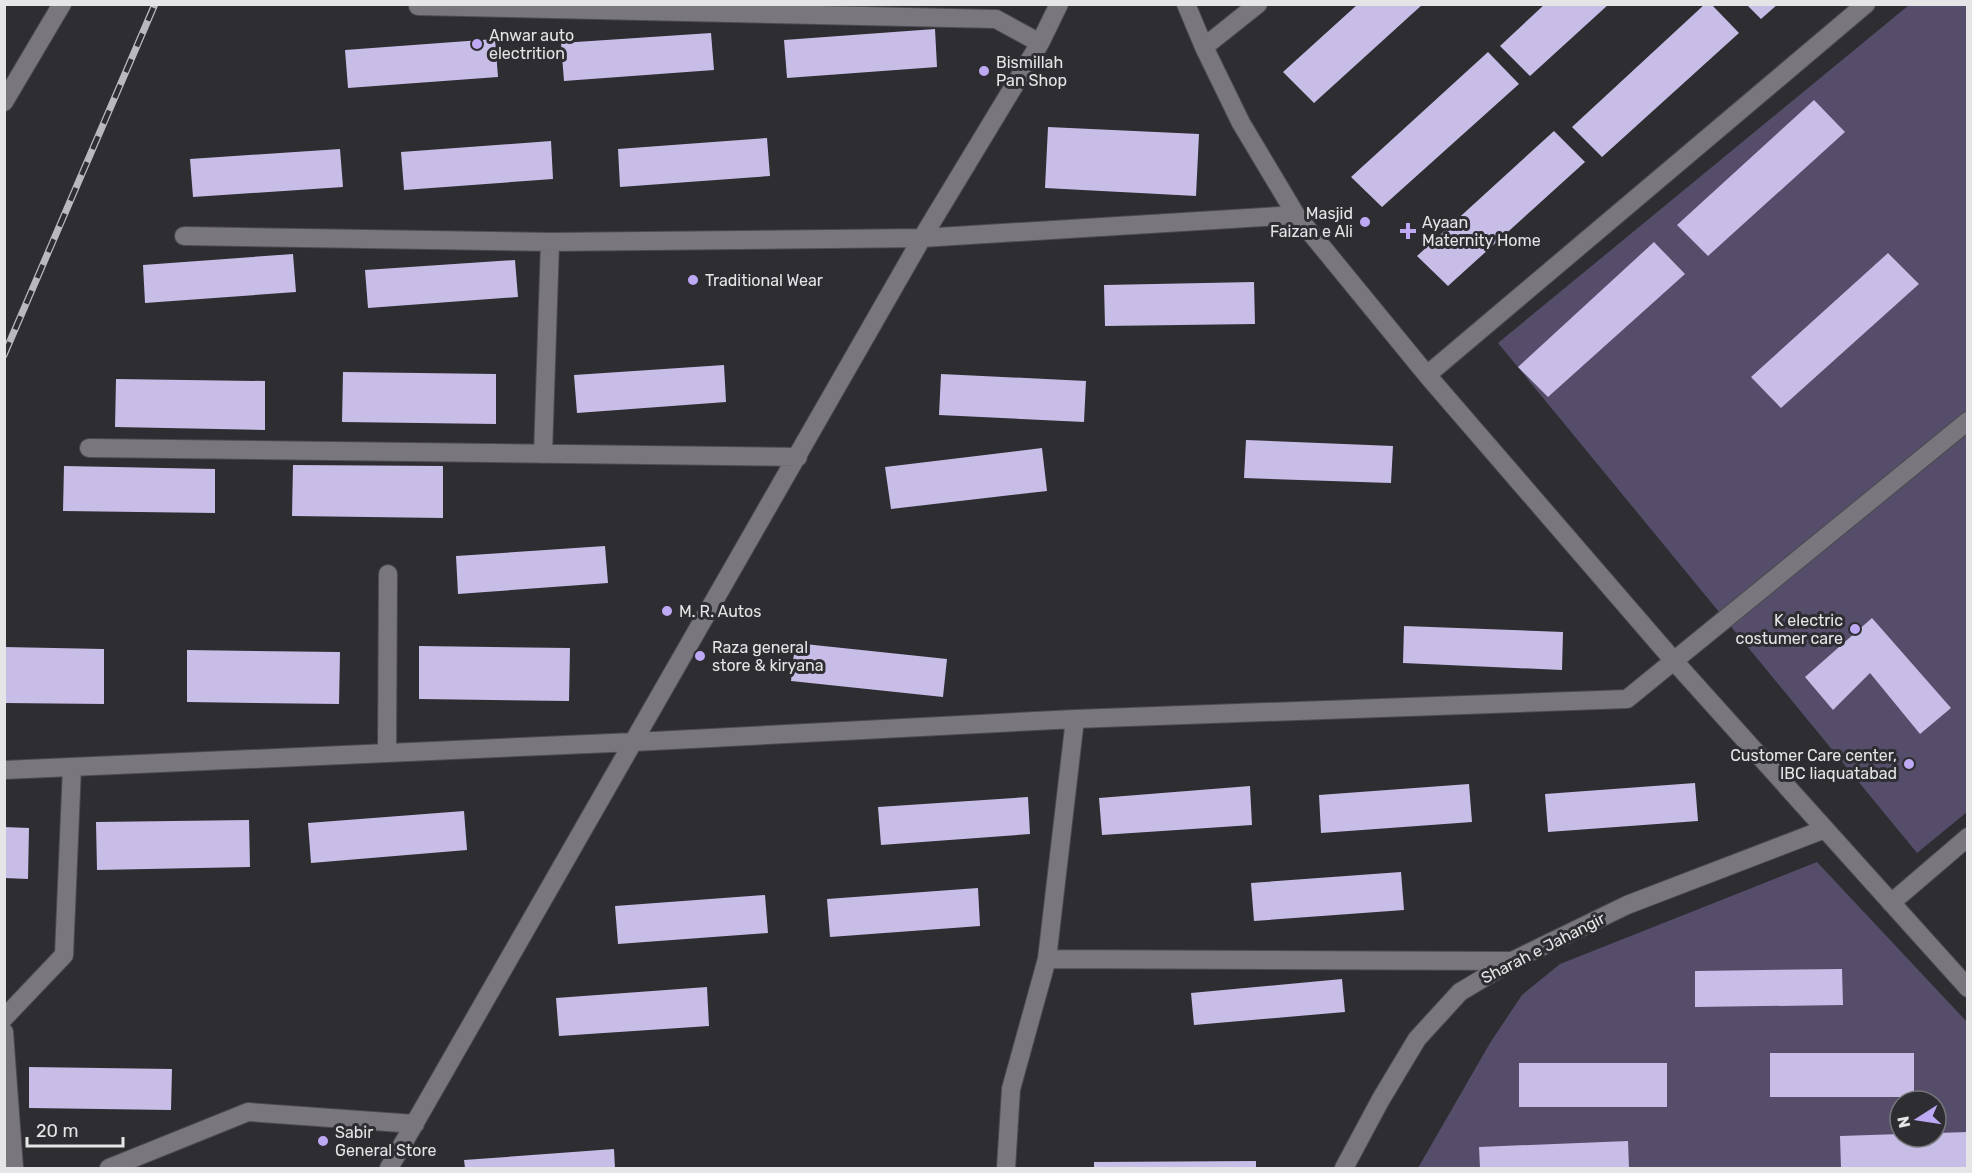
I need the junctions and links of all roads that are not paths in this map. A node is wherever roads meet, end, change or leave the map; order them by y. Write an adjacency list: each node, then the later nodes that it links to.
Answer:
1 (62, 4): 9 (street)
2 (1059, 4): 7 (street)
3 (1186, 4): 8 (street)
4 (1258, 4): 8 (street)
5 (1866, 4): 14 (street)
6 (418, 6): 7 (street)
7 (1040, 43): 12 (street)
8 (1204, 47): 10 (street)
9 (4, 102)
10 (1296, 215): 12 (street); 14 (street)
11 (184, 236): 13 (street)
12 (922, 238): 13 (street); 18 (street)
13 (550, 242): 17 (street)
14 (1427, 375): 20 (street)
15 (1968, 421): 20 (street)
16 (89, 448): 17 (street)
17 (543, 454): 18 (street)
18 (798, 457): 22 (street)
19 (388, 574): 23 (street)
20 (1674, 661): 21 (street); 26 (street)
21 (1075, 719): 22 (street); 29 (street)
22 (634, 742): 23 (street); 34 (street)
23 (387, 753): 24 (street)
24 (72, 768): 25 (street); 32 (street)
25 (4, 770)
26 (1825, 829): 28 (street); 30 (street, Sharah e Jahangir)
27 (1968, 837): 28 (street)
28 (1891, 903): 31 (street)
29 (1047, 959): 30 (street); 38 (street)
30 (1512, 961): 39 (street, Sharah e Jahangir)
31 (1968, 988)
32 (4, 1018)
33 (4, 1032): 35 (street)
34 (415, 1124): 36 (street); 37 (street)
35 (14, 1168)
36 (109, 1168)
37 (389, 1168)
38 (1006, 1168)
39 (1344, 1168)

